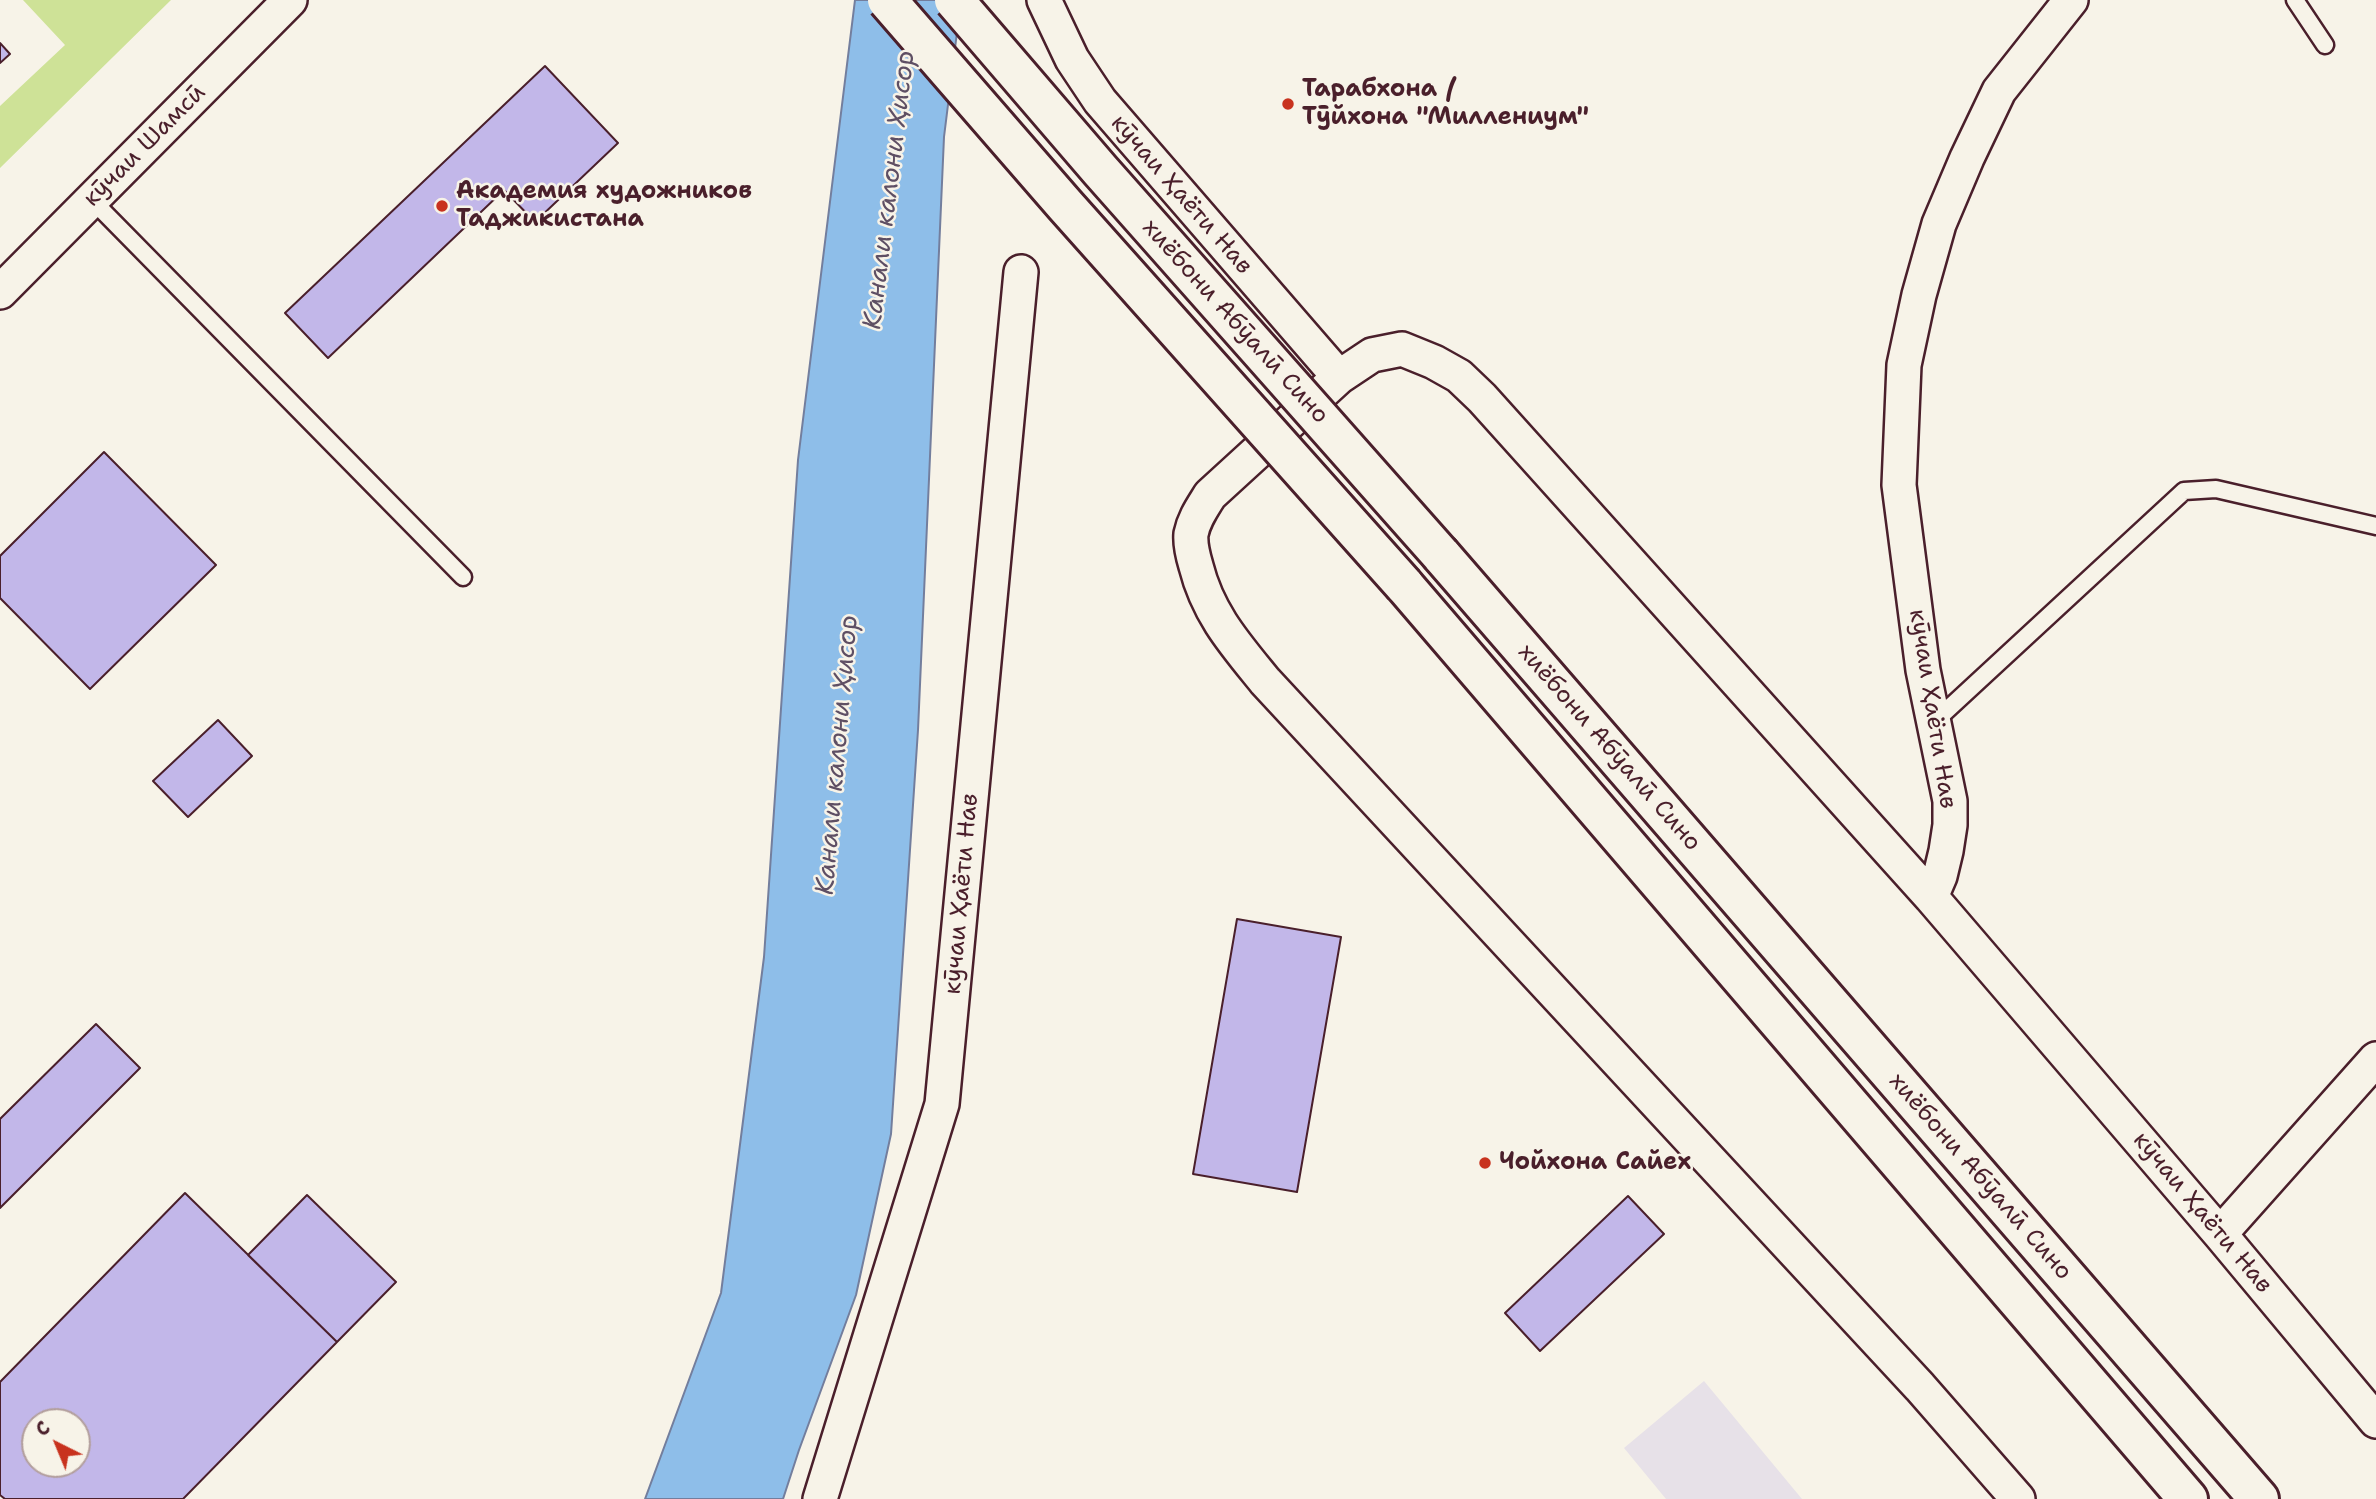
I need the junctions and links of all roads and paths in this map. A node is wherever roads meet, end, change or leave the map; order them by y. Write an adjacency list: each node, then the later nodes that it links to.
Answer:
1 (290, 0): 8 (street, кӯчаи Шамсӣ)
2 (887, 0): 21 (main road, хиёбони Абӯалӣ Сино, bridge)
3 (954, 0): 22 (main road, хиёбони Абӯалӣ Сино, bridge)
4 (1044, 0): 11 (street, кӯчаи Ҳаёти Нав)
5 (2071, 0): 14 (street, кӯчаи Ҳаёти Нав)
6 (2295, 0): 7 (lane)
7 (2325, 44)
8 (92, 200): 10 (street, кӯчаи Шамсӣ); 13 (lane)
9 (1021, 272): 19 (street, кӯчаи Ҳаёти Нав)
10 (0, 292)
11 (1339, 377): 15 (street); 20 (street)
12 (2376, 526): 14 (lane)
13 (463, 577)
14 (1934, 722): 15 (street, кӯчаи Ҳаёти Нав)
15 (1931, 897): 17 (street, кӯчаи Ҳаёти Нав)
16 (2376, 1059): 17 (street)
17 (2220, 1234): 18 (street, кӯчаи Ҳаёти Нав)
18 (2376, 1419)
19 (820, 1499)
20 (2018, 1499)
21 (2188, 1499)
22 (2259, 1499)

